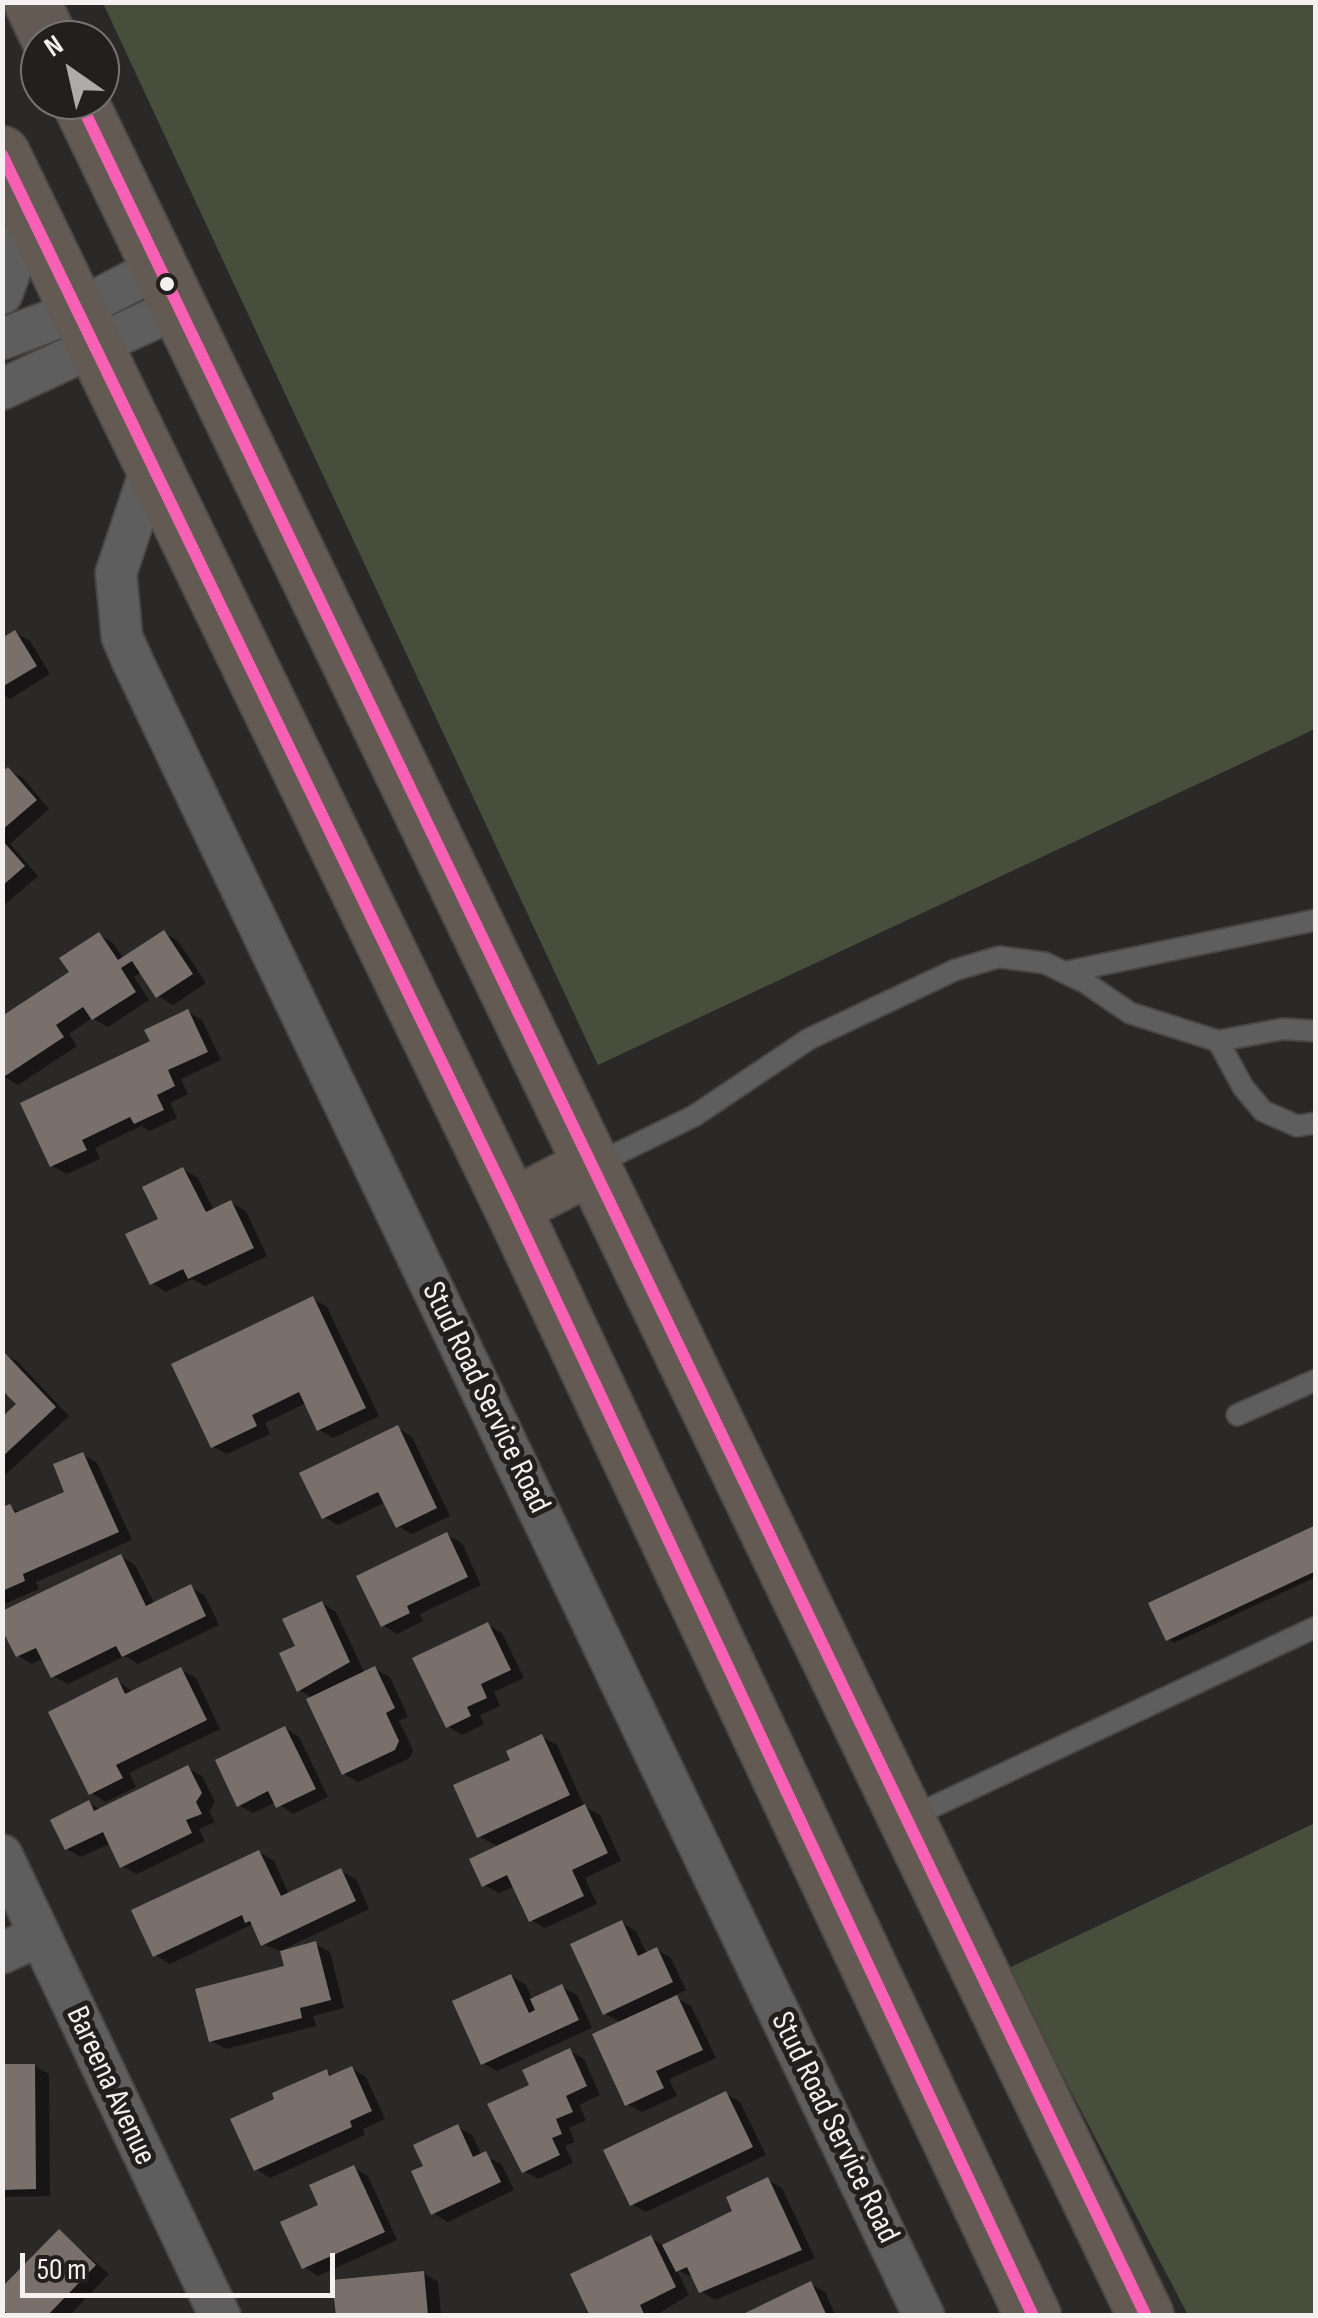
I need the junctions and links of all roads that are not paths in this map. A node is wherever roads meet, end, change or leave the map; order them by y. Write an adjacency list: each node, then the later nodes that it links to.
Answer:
1 (89, 120): 4 (highway)
2 (2, 154): 3 (highway)
3 (31, 214): 5 (street); 6 (highway)
4 (169, 287): 6 (street); 15 (highway)
5 (2, 294)
6 (85, 330): 7 (street); 8 (street); 9 (highway)
7 (2, 339)
8 (2, 388)
9 (152, 468): 16 (highway); 25 (street, Stud Road Service Road)
10 (1316, 920): 11 (lane)
11 (1066, 972): 13 (lane); 15 (lane)
12 (1316, 1031): 13 (lane)
13 (1218, 1040): 14 (lane)
14 (1316, 1123)
15 (594, 1165): 16 (highway); 20 (highway)
16 (512, 1207): 26 (highway)
17 (1316, 1380): 18 (lane)
18 (1238, 1415)
19 (1316, 1627): 20 (lane)
20 (908, 1818): 27 (highway)
21 (2, 1855): 22 (street, Bareena Avenue)
22 (39, 1936): 23 (street); 24 (street, Bareena Avenue)
23 (2, 1953)
24 (220, 2316)
25 (924, 2316)
26 (1032, 2316)
27 (1146, 2316)

